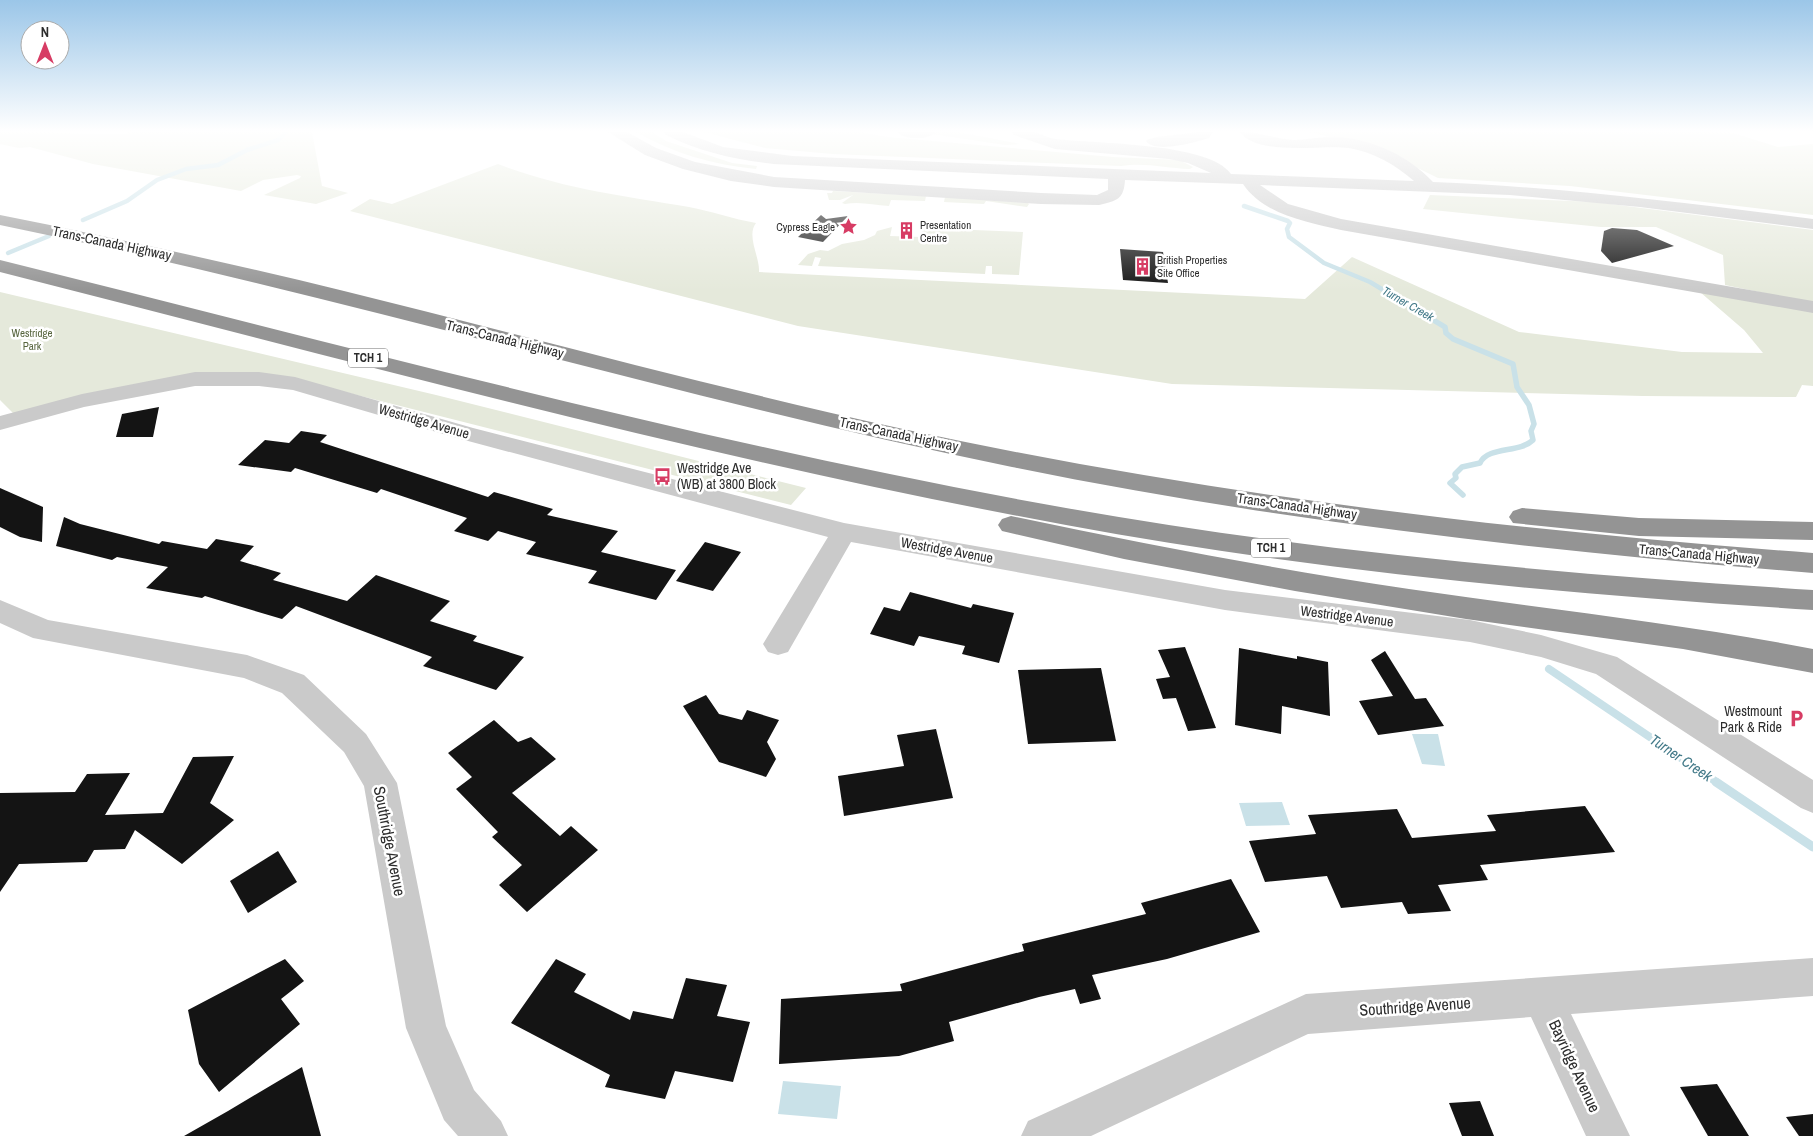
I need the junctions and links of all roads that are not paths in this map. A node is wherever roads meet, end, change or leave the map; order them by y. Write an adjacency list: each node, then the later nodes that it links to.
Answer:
1 (817, 185): 2 (street)
2 (1116, 185)
3 (1251, 185): 9 (street)
4 (1398, 185): 5 (street)
5 (1428, 186): 7 (street)
6 (0, 220): 12 (highway, Trans-Canada Highway)
7 (1813, 224)
8 (0, 266): 11 (highway, TCH 1)
9 (1813, 307)
10 (0, 423): 14 (street, Westridge Avenue)
11 (735, 450): 16 (highway, TCH 1); 19 (highway)
12 (989, 454): 13 (highway); 15 (highway, Trans-Canada Highway)
13 (1813, 531)
14 (844, 532): 18 (street); 20 (street, Westridge Avenue)
15 (1813, 563)
16 (1813, 600)
17 (0, 611): 23 (street, Southridge Avenue)
18 (778, 644)
19 (1813, 661)
20 (1813, 798)
21 (1813, 978): 22 (street, Southridge Avenue)
22 (1542, 997): 24 (street, Southridge Avenue); 25 (street, Bayridge Avenue)
23 (486, 1136)
24 (1043, 1136)
25 (1608, 1136)

